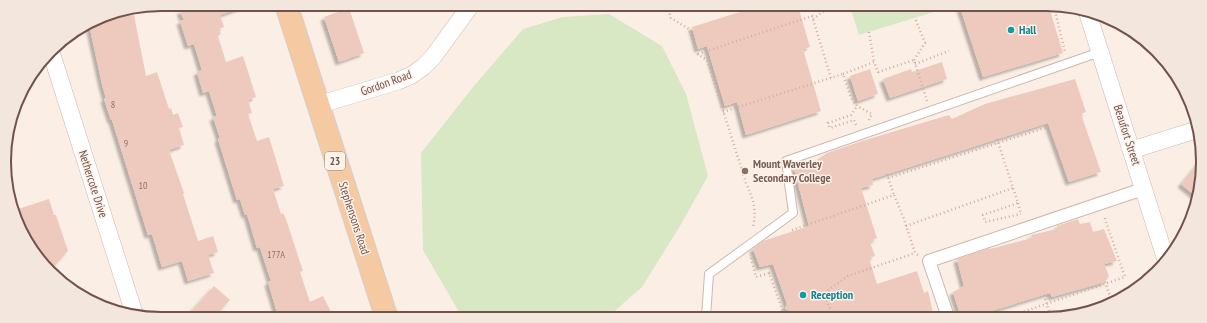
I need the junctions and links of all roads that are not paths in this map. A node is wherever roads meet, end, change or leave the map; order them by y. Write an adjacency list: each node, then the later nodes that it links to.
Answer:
1 (288, 11): 6 (main road, Stephensons Road / 23)
2 (467, 11): 6 (street, Gordon Road)
3 (1088, 17): 4 (street, Beaufort Street)
4 (1100, 52): 8 (street, Beaufort Street); 13 (lane)
5 (53, 57): 11 (street, Nethercote Drive)
6 (318, 105): 12 (main road, Stephensons Road / 23)
7 (1193, 131): 8 (street)
8 (1132, 150): 9 (street, Beaufort Street)
9 (1143, 189): 10 (street, Beaufort Street); 14 (street)
10 (1164, 254)
11 (133, 309)
12 (385, 312)
13 (706, 312)
14 (946, 312)

